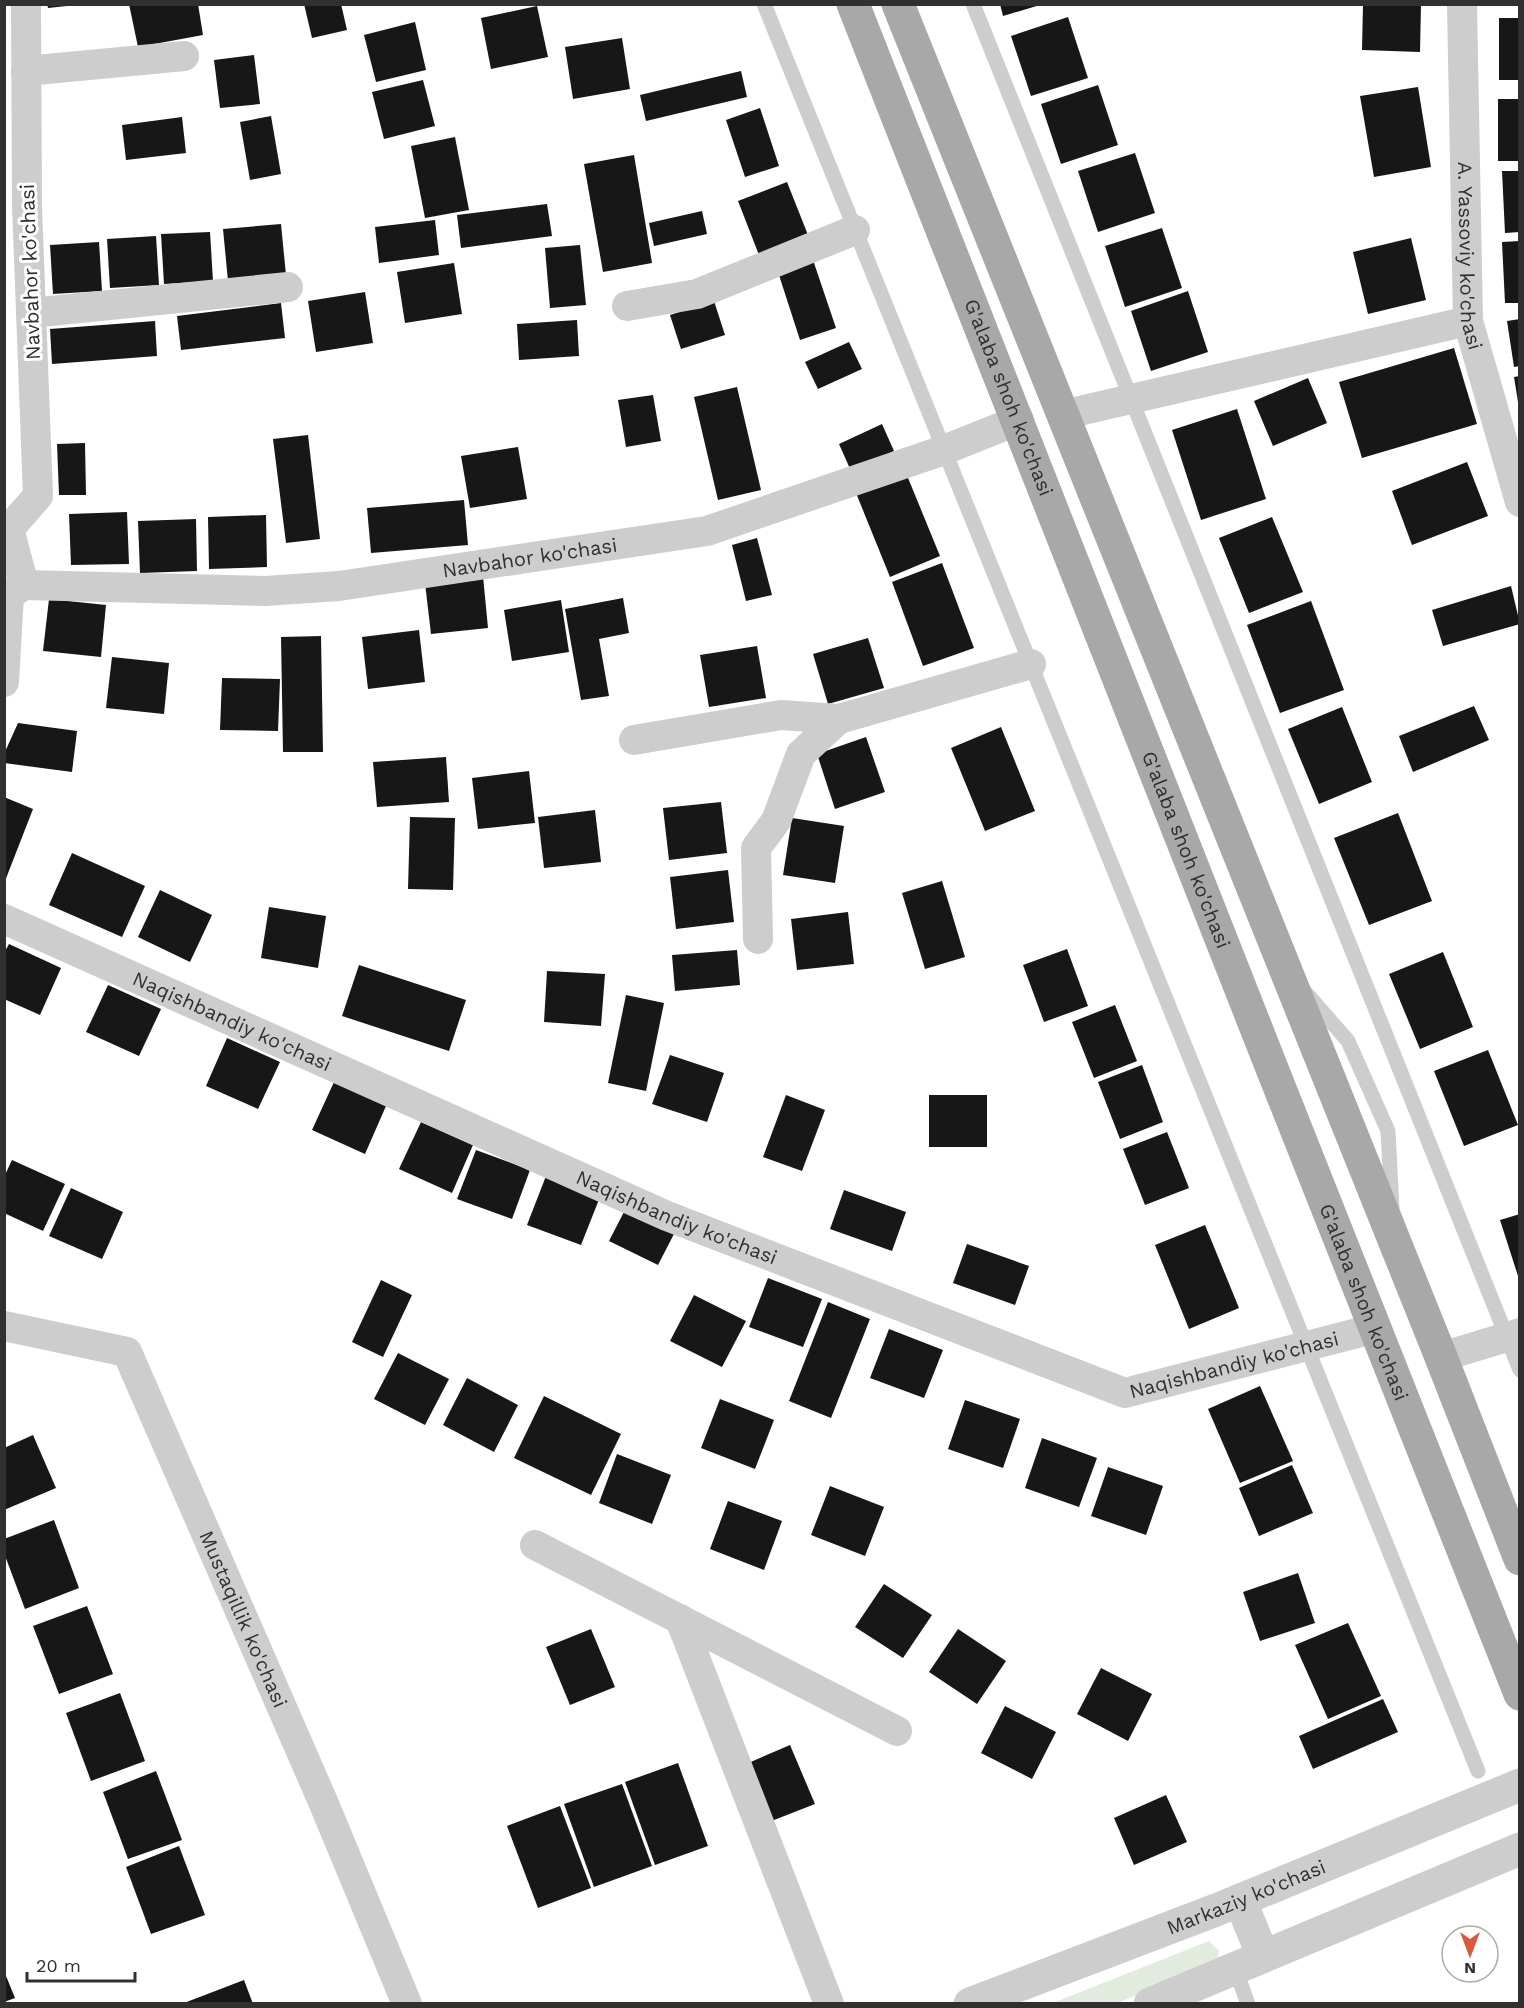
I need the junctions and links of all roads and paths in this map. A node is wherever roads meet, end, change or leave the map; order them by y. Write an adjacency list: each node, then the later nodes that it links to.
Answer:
1 (26, 4): 8 (street, Navbahor ko'chasi)
2 (764, 4): 9 (lane)
3 (853, 4): 16 (main road, G'alaba shoh ko'chasi)
4 (898, 4): 15 (main road)
5 (973, 4): 14 (lane)
6 (1462, 4): 13 (street, A. Yassoviy ko'chasi)
7 (184, 56): 8 (street)
8 (26, 71): 12 (street, Navbahor ko'chasi)
9 (855, 230): 11 (street); 17 (lane)
10 (288, 286): 12 (street)
11 (627, 306)
12 (31, 313): 19 (street, Navbahor ko'chasi)
13 (1468, 321): 14 (street); 18 (street, A. Yassoviy ko'chasi)
14 (1131, 399): 15 (street); 29 (lane)
15 (1062, 416): 31 (main road)
16 (1019, 420): 17 (street, Navbahor ko'chasi); 28 (main road, G'alaba shoh ko'chasi)
17 (944, 450): 20 (street, Navbahor ko'chasi); 21 (lane)
18 (1520, 502)
19 (7, 526): 20 (street, Navbahor ko'chasi)
20 (24, 585): 22 (street)
21 (1031, 664): 23 (street); 30 (lane)
22 (4, 682)
23 (838, 719): 24 (street); 26 (street)
24 (634, 740)
25 (4, 919): 30 (street, Naqishbandiy ko'chasi)
26 (758, 939)
27 (4, 1326): 43 (street, Mustaqillik ko'chasi)
28 (1373, 1329): 30 (street, Naqishbandiy ko'chasi); 36 (main road, G'alaba shoh ko'chasi)
29 (1513, 1335): 31 (street); 32 (lane)
30 (1307, 1346): 38 (lane)
31 (1442, 1357): 34 (main road)
32 (1520, 1370)
33 (535, 1545): 35 (street)
34 (1520, 1559)
35 (680, 1619): 37 (street); 44 (street)
36 (1520, 1694)
37 (897, 1731)
38 (1478, 1771)
39 (1520, 1785): 41 (street, Markaziy ko'chasi)
40 (1520, 1849): 42 (street)
41 (1240, 1900): 42 (street); 45 (street, Markaziy ko'chasi)
42 (1249, 1962): 46 (street); 47 (lane)
43 (407, 2004)
44 (829, 2004)
45 (970, 2004)
46 (1150, 2004)
47 (1248, 2004)

